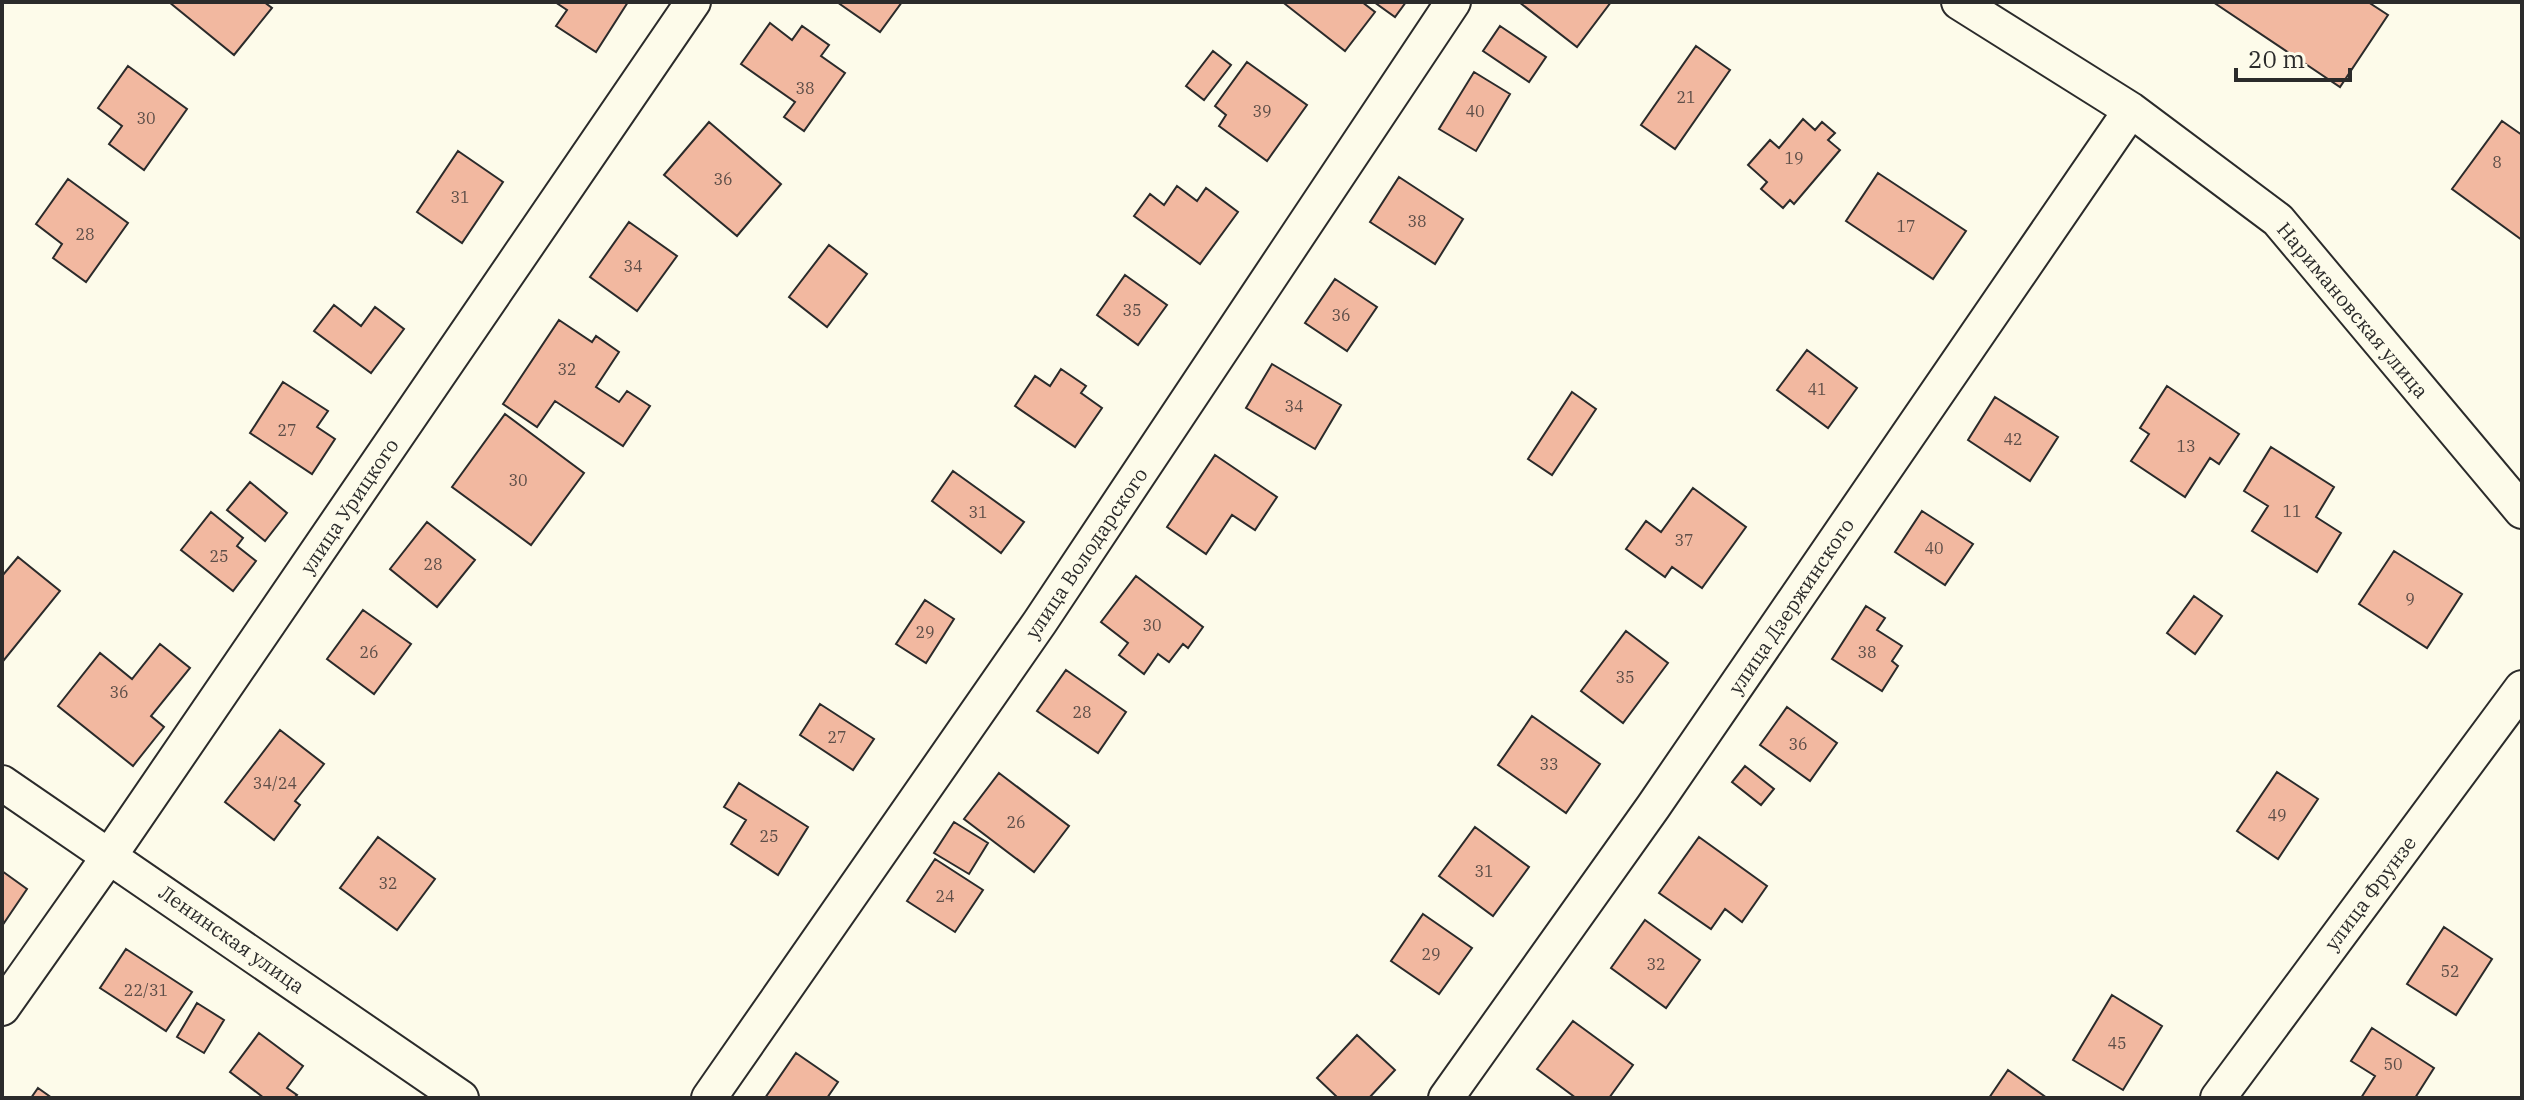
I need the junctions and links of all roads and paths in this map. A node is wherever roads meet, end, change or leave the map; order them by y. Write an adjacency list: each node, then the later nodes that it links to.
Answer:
1 (693, 2): 8 (street, улица Урицкого)
2 (1453, 2): 11 (street, улица Володарского)
3 (1959, 2): 4 (street, Наримановская улица)
4 (2131, 110): 5 (street, Наримановская улица); 12 (street, улица Дзержинского)
5 (2522, 511)
6 (2522, 688): 13 (street, улица Фрунзе)
7 (2, 783): 8 (street, Ленинская улица)
8 (110, 855): 9 (street, улица Урицкого); 10 (street, Ленинская улица)
9 (2, 1008)
10 (461, 1098)
11 (709, 1098)
12 (1446, 1098)
13 (2218, 1098)

